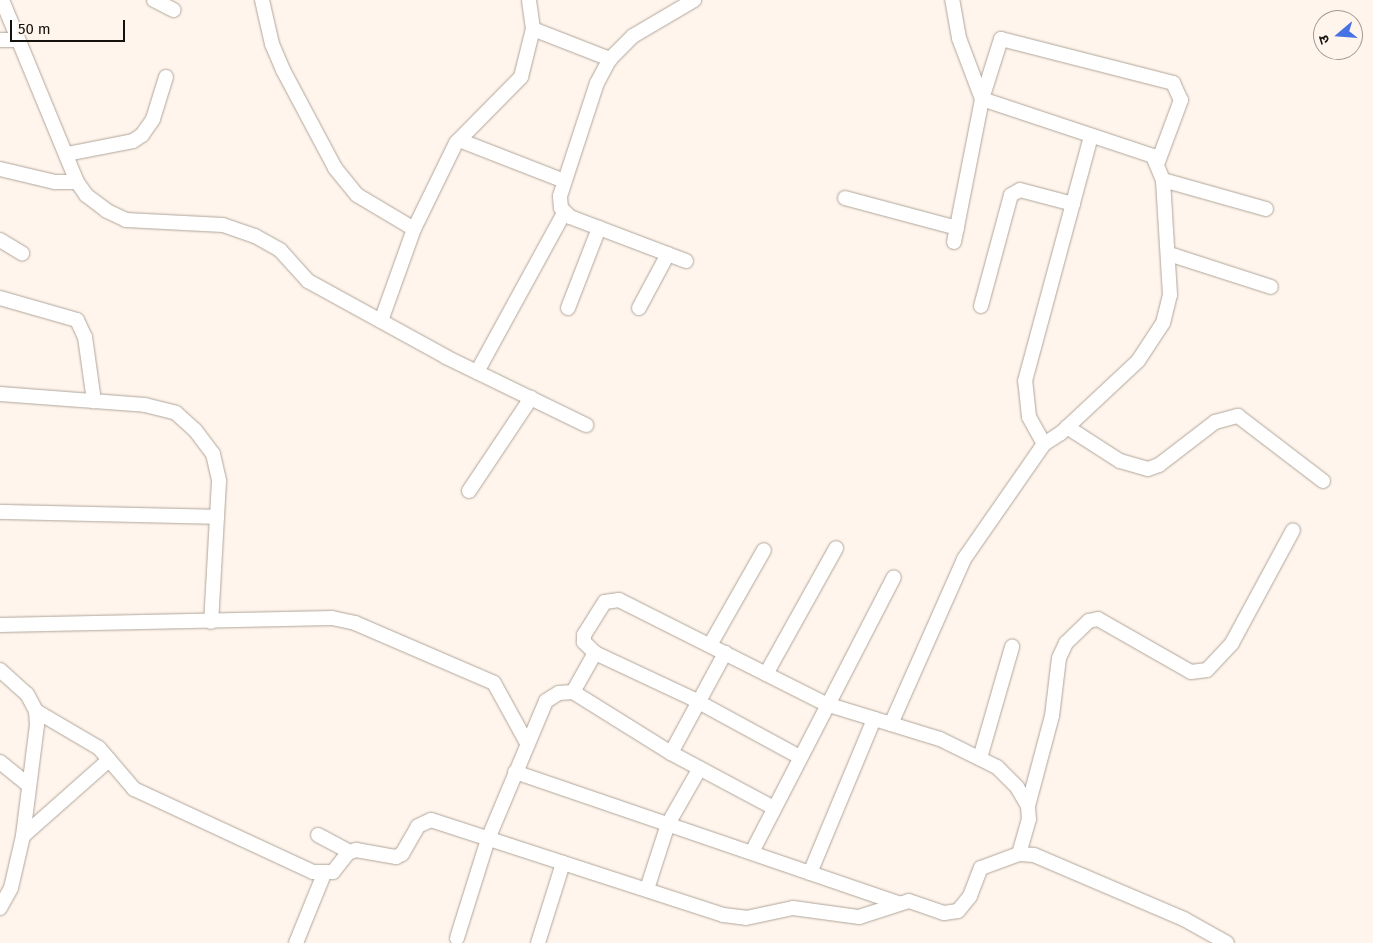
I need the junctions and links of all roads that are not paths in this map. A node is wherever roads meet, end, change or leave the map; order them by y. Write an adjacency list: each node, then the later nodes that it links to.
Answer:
1 (2, 0): 10 (street)
2 (154, 0): 7 (street)
3 (262, 0): 27 (street)
4 (529, 0): 8 (street)
5 (694, 0): 11 (street)
6 (952, 0): 13 (street)
7 (174, 10)
8 (533, 29): 11 (street); 15 (street)
9 (0, 40): 10 (street)
10 (17, 40): 16 (street)
11 (610, 59): 20 (street)
12 (166, 77): 16 (street)
13 (982, 99): 14 (street); 17 (street); 22 (street)
14 (1091, 136): 17 (street); 23 (street)
15 (459, 140): 20 (street); 27 (street)
16 (67, 154): 21 (street)
17 (1158, 162): 19 (street)
18 (0, 169): 21 (street)
19 (1163, 180): 24 (street); 31 (street)
20 (564, 181): 25 (street)
21 (76, 182): 38 (street)
22 (845, 198)
23 (1074, 204): 35 (street); 45 (street)
24 (1266, 209)
25 (564, 213): 26 (street); 39 (street)
26 (599, 228): 30 (street); 36 (street)
27 (414, 229): 38 (street)
28 (0, 240): 29 (street)
29 (22, 253)
30 (668, 254): 32 (street); 37 (street)
31 (1169, 254): 33 (street); 44 (street)
32 (686, 260)
33 (1271, 287)
34 (0, 298): 42 (street)
35 (981, 306)
36 (568, 308)
37 (639, 308)
38 (381, 321): 39 (street)
39 (477, 372): 41 (street)
40 (0, 394): 42 (street)
41 (532, 398): 43 (street); 47 (street)
42 (94, 401): 49 (street)
43 (586, 425)
44 (1068, 428): 45 (street); 46 (street)
45 (1044, 444): 67 (street)
46 (1323, 481)
47 (469, 491)
48 (0, 512): 49 (street)
49 (217, 518): 54 (street)
50 (1293, 530): 77 (street)
51 (836, 548): 61 (street)
52 (764, 550): 56 (street)
53 (894, 577): 64 (street)
54 (211, 622): 55 (street); 68 (street)
55 (0, 625)
56 (710, 645): 58 (street); 59 (street)
57 (1012, 647): 71 (street)
58 (595, 653): 62 (street); 63 (street)
59 (725, 653): 61 (street); 63 (street)
60 (0, 670): 65 (street)
61 (766, 674): 64 (street)
62 (574, 692): 68 (street); 69 (street)
63 (698, 702): 69 (street); 70 (street)
64 (826, 704): 66 (street); 70 (street)
65 (36, 711): 72 (street); 76 (street)
66 (874, 719): 67 (street); 87 (street)
67 (892, 724): 71 (street)
68 (527, 743): 75 (street)
69 (671, 753): 74 (street)
70 (800, 757): 78 (street)
71 (980, 758): 77 (street)
72 (109, 760): 81 (street); 88 (street)
73 (0, 762): 76 (street)
74 (700, 768): 78 (street); 79 (street)
75 (515, 772): 79 (street); 82 (street)
76 (27, 784): 81 (street)
77 (1028, 806): 85 (street)
78 (774, 808): 84 (street)
79 (668, 824): 84 (street); 89 (street)
80 (318, 835): 83 (street)
81 (23, 836): 91 (street)
82 (488, 839): 83 (street); 86 (street); 92 (street)
83 (350, 852): 88 (street)
84 (752, 852): 87 (street)
85 (1019, 854): 90 (street); 95 (street)
86 (563, 863): 89 (street); 94 (street)
87 (810, 873): 90 (street)
88 (324, 874): 93 (street)
89 (646, 889): 90 (street)
90 (898, 903)
91 (0, 908)
92 (456, 938)
93 (296, 943)
94 (538, 943)
95 (1227, 943)

